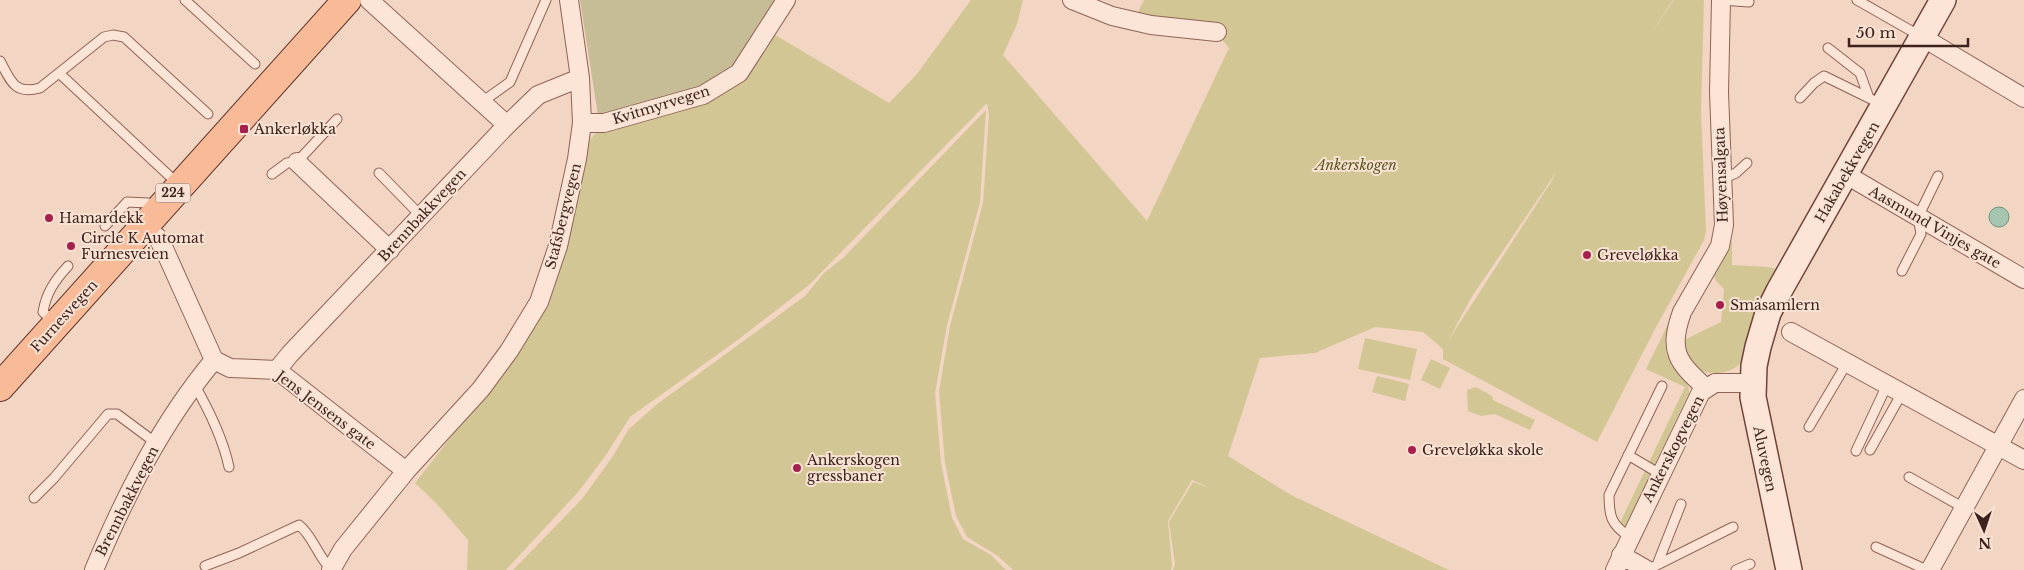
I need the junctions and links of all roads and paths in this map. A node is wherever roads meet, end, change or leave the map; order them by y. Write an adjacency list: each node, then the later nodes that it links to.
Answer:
1 (185, 0): 16 (lane)
2 (347, 0): 34 (main road, Furnesvegen / 224)
3 (369, 0): 21 (street)
4 (546, 0): 21 (lane)
5 (569, 0): 18 (street, Stafsbergvegen)
6 (786, 0): 25 (street, Kvitmyrvegen)
7 (1072, 0): 12 (street)
8 (1721, 0): 11 (lane); 33 (street, Høyensalgata)
9 (1857, 0): 13 (lane)
10 (1943, 0): 13 (main road, Hakabekkvegen)
11 (1749, 2)
12 (1217, 32)
13 (1922, 37): 20 (street); 22 (main road, Hakabekkvegen)
14 (1828, 48): 22 (lane)
15 (0, 61): 17 (lane)
16 (255, 64)
17 (59, 73): 23 (lane); 34 (lane)
18 (580, 78): 25 (street, Stafsbergvegen); 26 (street, Brennbakkvegen)
19 (1800, 98): 22 (lane)
20 (2024, 98)
21 (482, 102): 26 (street)
22 (1877, 102): 31 (main road, Hakabekkvegen)
23 (208, 114)
24 (337, 119): 27 (lane)
25 (582, 123): 64 (street, Stafsbergvegen)
26 (507, 125): 35 (street, Brennbakkvegen)
27 (296, 162): 30 (lane); 39 (street)
28 (1747, 163): 33 (lane)
29 (379, 173): 35 (lane)
30 (272, 174)
31 (1845, 174): 36 (street, Aasmund Vinjes gate); 45 (main road, Hakabekkvegen)
32 (1938, 176): 36 (lane)
33 (1722, 179): 53 (street, Høyensalgata)
34 (180, 186): 37 (main road, Furnesvegen / 224)
35 (421, 216): 39 (street, Brennbakkvegen)
36 (1918, 217): 41 (lane); 42 (street, Aasmund Vinjes gate)
37 (151, 219): 38 (lane); 43 (main road, Furnesvegen / 224); 46 (street)
38 (105, 226)
39 (390, 250): 48 (street, Brennbakkvegen)
40 (68, 266): 43 (lane)
41 (1902, 271)
42 (2024, 279)
43 (57, 324): 52 (main road, Furnesvegen / 224)
44 (1791, 332): 47 (street)
45 (1758, 347): 49 (main road, Aluvegen)
46 (214, 360): 48 (street, Jens Jensens gate); 50 (street, Brennbakkvegen)
47 (1847, 362): 54 (street); 56 (lane)
48 (277, 370): 64 (street, Jens Jensens gate)
49 (1753, 383): 53 (street, Ankerskogvegen); 80 (main road, Aluvegen)
50 (194, 384): 57 (street, Brennbakkvegen); 63 (lane)
51 (1662, 386): 61 (lane)
52 (0, 387)
53 (1706, 388): 65 (street, Ankerskogvegen)
54 (1895, 389): 58 (street); 59 (lane); 60 (lane)
55 (2024, 399): 58 (street)
56 (1809, 427)
57 (156, 444): 67 (lane); 77 (street, Brennbakkvegen)
58 (1998, 445): 62 (street); 69 (street)
59 (1856, 450)
60 (1870, 450)
61 (1628, 455): 65 (lane); 71 (lane)
62 (2024, 460)
63 (229, 468)
64 (406, 471): 78 (street, Stafsbergvegen)
65 (1660, 474): 71 (street, Ankerskogvegen)
66 (1909, 477): 69 (lane)
67 (34, 498)
68 (1681, 504): 76 (lane)
69 (1964, 508): 81 (street)
70 (1733, 527): 76 (lane)
71 (1630, 537): 73 (street, Ankerskogvegen)
72 (1876, 547): 81 (lane)
73 (1618, 563): 76 (street, Ankerskogvegen)
74 (1750, 564): 79 (lane)
75 (205, 566): 78 (lane)
76 (1652, 568)
77 (94, 570)
78 (331, 570)
79 (1736, 570)
80 (1789, 570)
81 (1929, 570)

